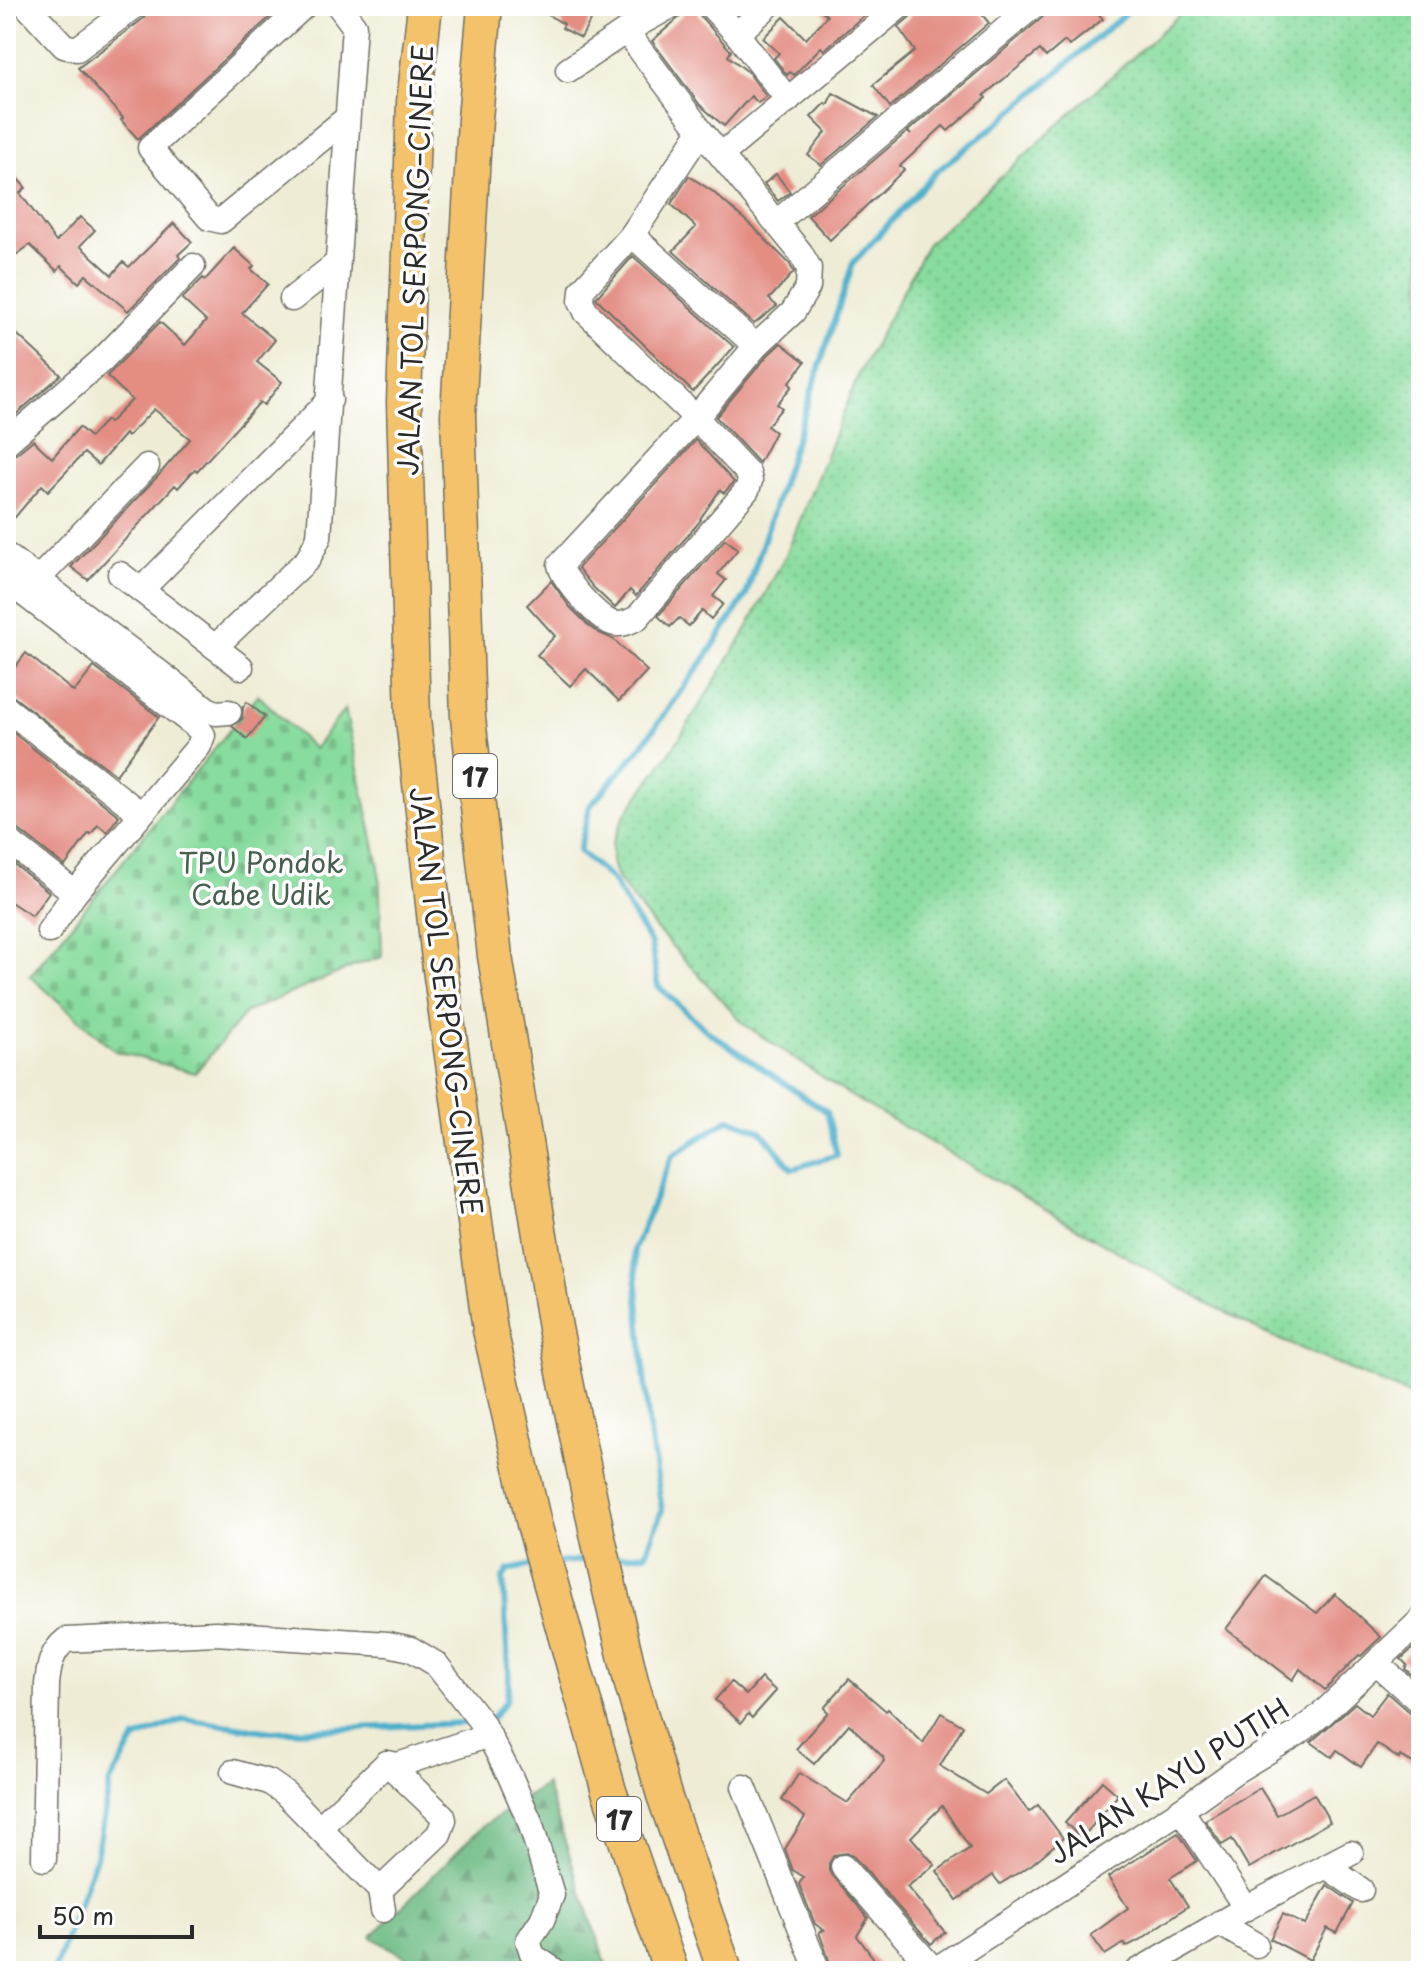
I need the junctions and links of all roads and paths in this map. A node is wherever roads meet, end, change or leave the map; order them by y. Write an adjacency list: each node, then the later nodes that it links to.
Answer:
1 (27, 6): 2 (street)
2 (135, 6)
3 (304, 6): 16 (street)
4 (339, 6): 16 (street)
5 (425, 6): 60 (highway, JALAN TOL SERPONG–CINERE / 17)
6 (485, 6): 61 (highway, JALAN TOL SERPONG–CINERE / 17)
7 (671, 6): 12 (street)
8 (711, 6): 13 (street)
9 (768, 6): 13 (street)
10 (900, 6): 15 (street)
11 (1019, 11): 19 (street)
12 (626, 31): 14 (street); 17 (street)
13 (737, 34): 15 (street)
14 (568, 70)
15 (788, 100): 18 (street)
16 (347, 118): 21 (street)
17 (701, 131): 18 (street); 20 (street)
18 (721, 155): 19 (street)
19 (777, 222): 24 (street)
20 (632, 235): 24 (street); 26 (street)
21 (336, 264): 23 (street); 25 (street)
22 (193, 266): 27 (street)
23 (292, 299)
24 (756, 346): 26 (street)
25 (330, 400): 33 (street); 34 (street)
26 (696, 418): 26 (street)
27 (6, 443)
28 (147, 466): 31 (street)
29 (6, 555): 31 (street)
30 (120, 574): 33 (street)
31 (38, 579): 37 (street)
32 (6, 580): 38 (street)
33 (141, 590): 34 (street)
34 (215, 647): 35 (street)
35 (241, 667)
36 (6, 708): 38 (street)
37 (229, 712)
38 (141, 814): 40 (street)
39 (6, 839): 40 (street)
40 (75, 893): 41 (street)
41 (49, 931)
42 (1421, 1620): 43 (street, JALAN KAYU PUTIH)
43 (1376, 1663): 44 (street); 49 (street, JALAN KAYU PUTIH)
44 (1421, 1703)
45 (489, 1735): 46 (street); 52 (street); 59 (street)
46 (387, 1763): 50 (street); 50 (street)
47 (233, 1772): 50 (street)
48 (744, 1787): 62 (street)
49 (1181, 1810): 56 (street); 63 (street, JALAN KAYU PUTIH)
50 (319, 1828)
51 (1351, 1853): 53 (street)
52 (44, 1859)
53 (1326, 1866): 55 (street); 56 (street)
54 (843, 1867): 63 (street)
55 (1361, 1890)
56 (1246, 1908): 57 (street)
57 (1219, 1923): 58 (street); 64 (street)
58 (1256, 1945)
59 (555, 1971)
60 (671, 1971)
61 (725, 1971)
62 (818, 1971)
63 (933, 1971)
64 (1138, 1971)

